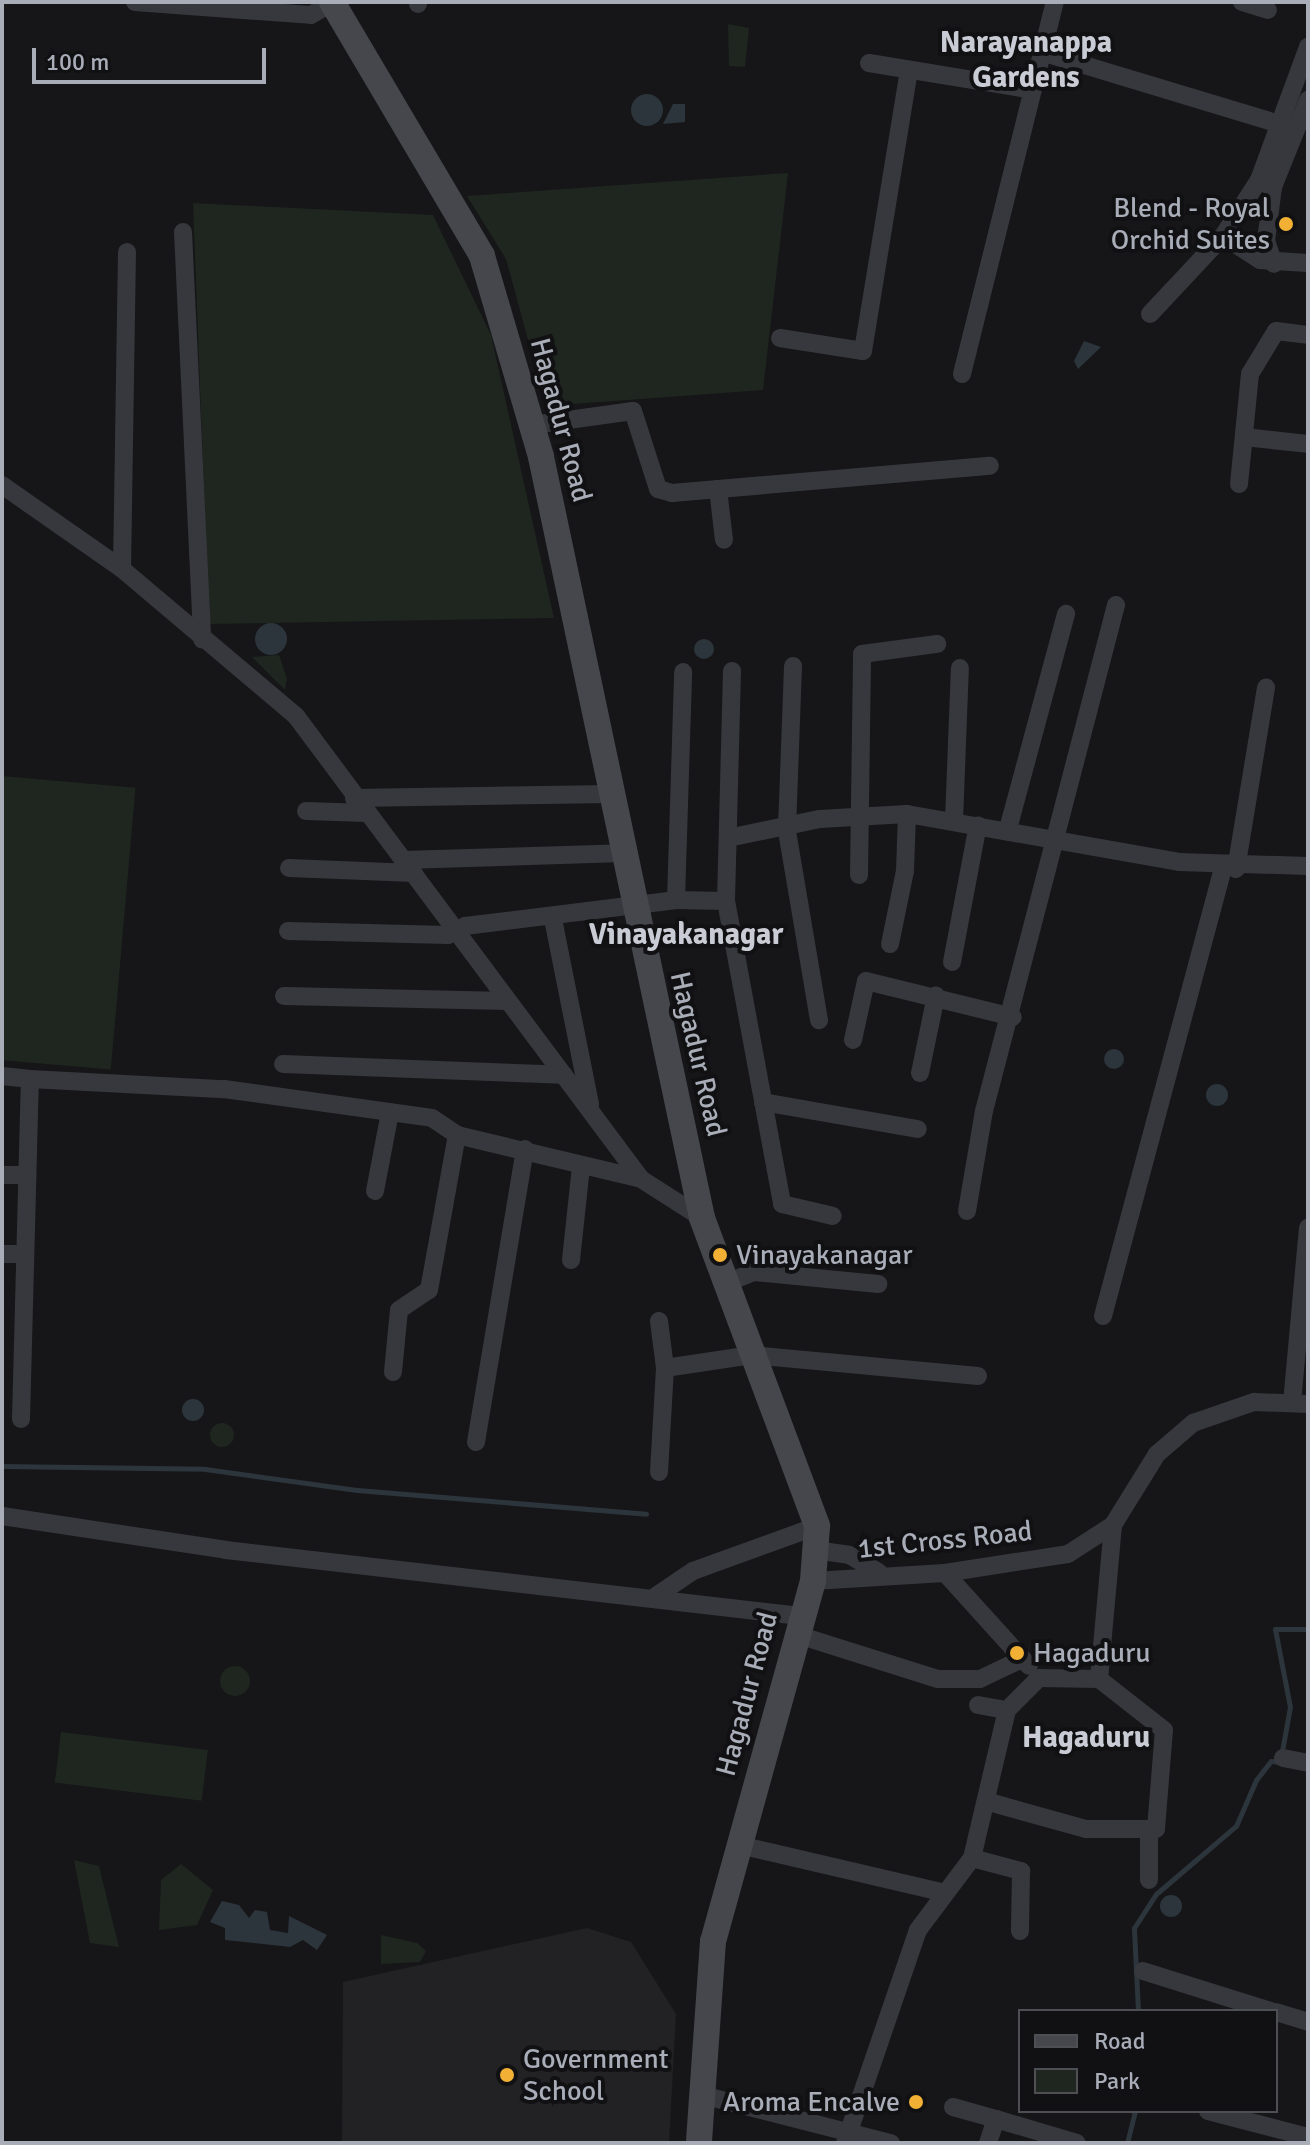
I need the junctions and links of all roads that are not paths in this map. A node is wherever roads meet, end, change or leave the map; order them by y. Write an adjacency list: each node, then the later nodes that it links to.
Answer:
1 (135, 2): 2 (street)
2 (332, 2): 23 (street, Hagadur Road)
3 (1055, 2): 7 (street)
4 (1242, 2): 5 (street)
5 (1268, 10)
6 (1308, 47): 13 (street)
7 (1041, 52): 10 (street); 12 (street)
8 (869, 63): 9 (street)
9 (909, 70): 10 (street); 21 (street)
10 (1033, 90): 22 (street)
11 (1308, 100): 13 (street)
12 (1270, 121)
13 (1266, 183): 15 (street); 18 (street)
14 (183, 232): 34 (street)
15 (1223, 236): 18 (street); 19 (street)
16 (127, 252): 31 (street)
17 (1308, 263): 18 (street)
18 (1274, 264)
19 (1150, 314)
20 (1308, 335): 24 (street)
21 (780, 338)
22 (962, 374)
23 (532, 425): 29 (street); 41 (street, Hagadur Road)
24 (1244, 437): 25 (street); 27 (street)
25 (1308, 444)
26 (990, 466): 29 (street)
27 (1239, 484)
28 (2, 485): 31 (street)
29 (718, 489): 30 (street)
30 (724, 540)
31 (122, 569): 34 (street)
32 (1116, 605): 51 (street)
33 (1066, 614): 49 (street)
34 (202, 640): 42 (street)
35 (937, 644): 46 (street)
36 (793, 666): 50 (street)
37 (960, 668): 47 (street)
38 (732, 671): 52 (street)
39 (683, 672): 59 (street)
40 (1266, 687): 57 (street)
41 (611, 794): 42 (street); 53 (street, Hagadur Road)
42 (354, 798): 44 (street)
43 (306, 811): 44 (street)
44 (367, 813): 54 (street)
45 (907, 814): 46 (street); 47 (street); 65 (street)
46 (857, 817): 50 (street); 58 (street)
47 (954, 821): 48 (street)
48 (978, 825): 49 (street); 66 (street)
49 (1008, 829): 51 (street)
50 (787, 831): 52 (street); 71 (street)
51 (1056, 837): 57 (street); 70 (street)
52 (728, 838): 60 (street)
53 (622, 853): 54 (street); 61 (street, Hagadur Road)
54 (409, 866): 56 (street); 63 (street)
55 (1308, 866): 57 (street)
56 (289, 868)
57 (1229, 868): 98 (street)
58 (859, 875)
59 (676, 900): 60 (street); 61 (street)
60 (726, 901): 78 (street)
61 (632, 906): 62 (street); 91 (street, Hagadur Road)
62 (553, 919): 63 (street); 79 (street)
63 (457, 930): 64 (street); 69 (street)
64 (288, 931)
65 (890, 944)
66 (952, 962)
67 (284, 996): 69 (street)
68 (936, 996): 70 (street); 72 (street); 74 (street)
69 (507, 1001): 75 (street)
70 (1013, 1017): 89 (street)
71 (819, 1020)
72 (853, 1040)
73 (283, 1064): 75 (street)
74 (920, 1073)
75 (564, 1075): 79 (street)
76 (2, 1076): 77 (street)
77 (30, 1079): 80 (street); 86 (street)
78 (763, 1102): 81 (street); 90 (street)
79 (590, 1104): 87 (street)
80 (390, 1112): 82 (street); 88 (street)
81 (918, 1129)
82 (457, 1135): 83 (street); 103 (street)
83 (525, 1149): 84 (street); 107 (street)
84 (581, 1167): 87 (street); 95 (street)
85 (2, 1175): 86 (street)
86 (25, 1175): 94 (street)
87 (641, 1179): 91 (street)
88 (375, 1191)
89 (967, 1211)
90 (833, 1216)
91 (702, 1218): 96 (street, Hagadur Road)
92 (1308, 1228): 105 (street)
93 (2, 1254): 94 (street)
94 (23, 1254): 100 (street)
95 (571, 1260)
96 (729, 1282): 97 (street); 101 (street, Hagadur Road)
97 (878, 1284)
98 (1103, 1316)
99 (659, 1321): 102 (street)
100 (11, 1329): 106 (street)
101 (752, 1355): 102 (street); 104 (street); 111 (street, Hagadur Road)
102 (665, 1368): 108 (street)
103 (393, 1372)
104 (978, 1376)
105 (1300, 1404): 110 (street, 1st Cross Road)
106 (21, 1419)
107 (476, 1442)
108 (659, 1472)
109 (2, 1516): 115 (street)
110 (1113, 1525): 113 (street, 1st Cross Road); 119 (street)
111 (816, 1538): 112 (street); 114 (street, Hagadur Road); 115 (street)
112 (879, 1572): 113 (street, 1st Cross Road); 114 (street, 1st Cross Road)
113 (945, 1573): 117 (street)
114 (813, 1581): 116 (street, Hagadur Road)
115 (656, 1596): 116 (street)
116 (798, 1625): 117 (street); 126 (street, Hagadur Road)
117 (1022, 1659): 118 (street)
118 (1039, 1678): 119 (street); 121 (street)
119 (1099, 1679): 125 (street)
120 (978, 1705): 121 (street)
121 (1007, 1710): 124 (street)
122 (1283, 1758): 123 (street)
123 (1308, 1763)
124 (989, 1802): 125 (street); 127 (street)
125 (1149, 1829): 128 (street)
126 (739, 1845): 129 (street); 135 (street, Hagadur Road)
127 (972, 1858): 129 (street); 130 (street)
128 (1149, 1880)
129 (945, 1893): 139 (street)
130 (1020, 1931)
131 (1143, 1971): 132 (street)
132 (1264, 2009)
133 (1278, 2013): 134 (street)
134 (1308, 2022)
135 (702, 2095): 139 (street); 141 (street, Hagadur Road)
136 (953, 2107): 138 (street)
137 (1216, 2113): 140 (street)
138 (996, 2119): 143 (street); 144 (street)
139 (848, 2136): 142 (street)
140 (1308, 2137)
141 (699, 2143)
142 (891, 2143)
143 (988, 2143)
144 (1077, 2143)

